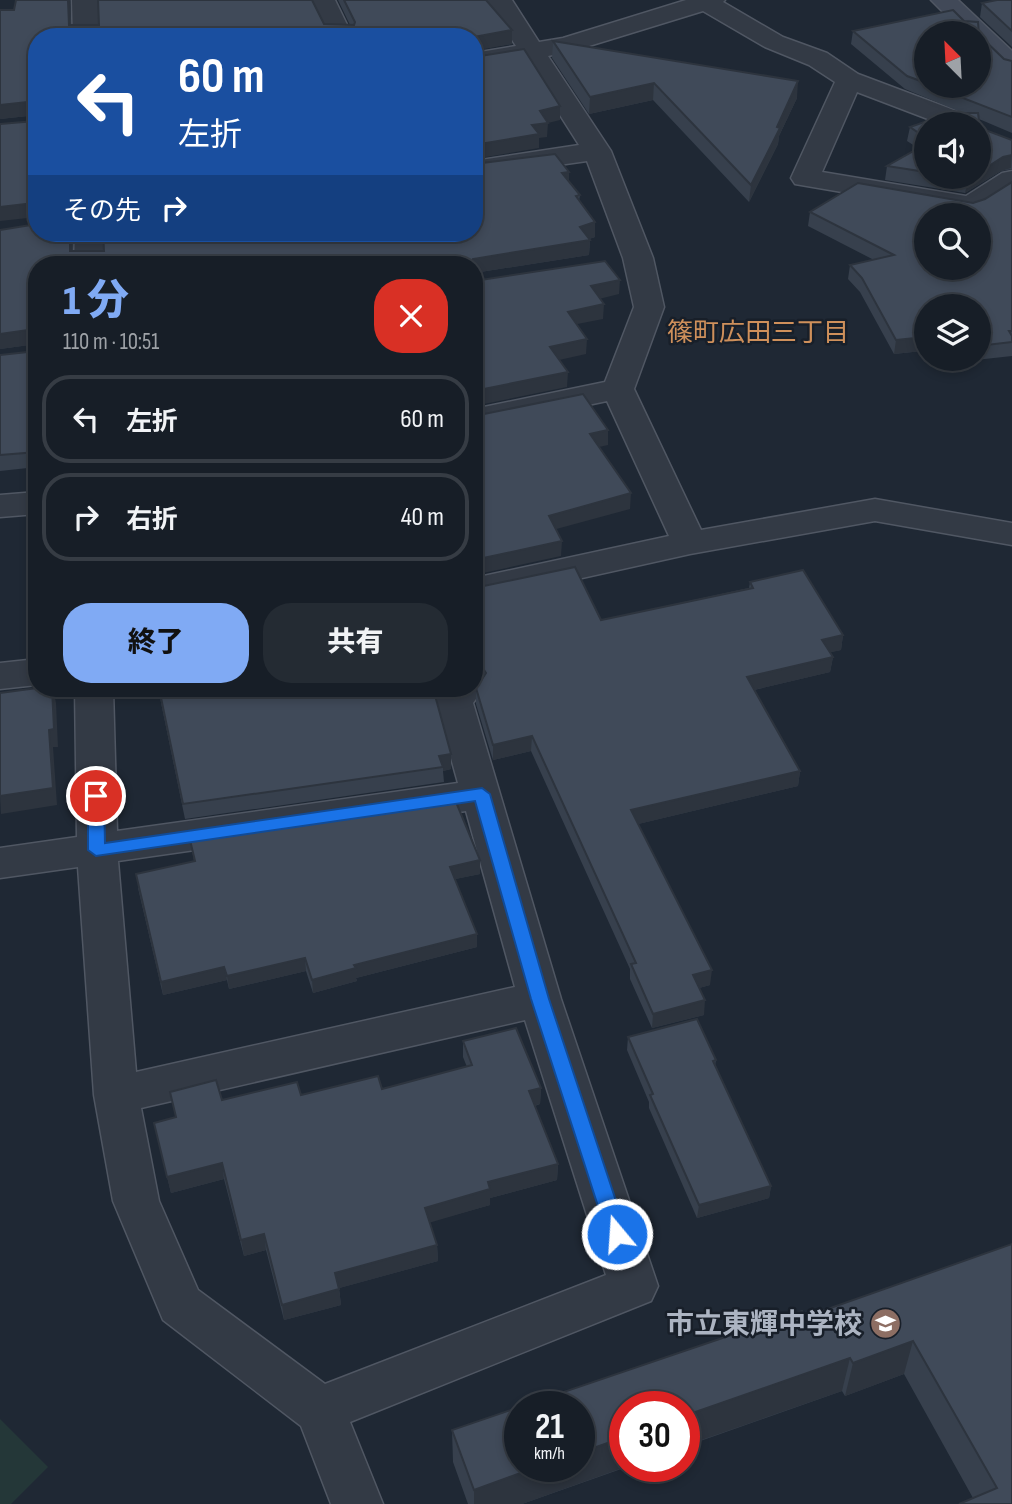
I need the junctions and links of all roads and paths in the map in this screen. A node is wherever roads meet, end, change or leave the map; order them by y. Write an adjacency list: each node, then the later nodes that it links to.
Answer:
1 (85, 0): 6 (street)
2 (322, 0): 7 (street)
3 (499, 0): 8 (street)
4 (944, 0): 10 (street)
5 (706, 1): 8 (street); 11 (street)
6 (86, 28)
7 (336, 28)
8 (534, 51): 9 (street); 13 (street)
9 (483, 60)
10 (1012, 65)
11 (849, 80): 12 (street); 15 (street)
12 (933, 112)
13 (597, 151): 14 (street); 16 (street)
14 (483, 168)
15 (1012, 179)
16 (618, 389): 17 (street); 21 (street)
17 (483, 417)
18 (28, 504): 19 (street)
19 (0, 506)
20 (1012, 534): 21 (street)
21 (690, 543): 22 (street)
22 (483, 588)
23 (28, 672): 24 (street)
24 (0, 676)
25 (94, 697): 28 (street)
26 (457, 697): 27 (street)
27 (482, 794): 28 (street); 30 (street)
28 (96, 850): 29 (street); 31 (street)
29 (0, 863)
30 (540, 999): 31 (street); 32 (street)
31 (116, 1095): 32 (street)
32 (320, 1410): 33 (street)
33 (357, 1504)

